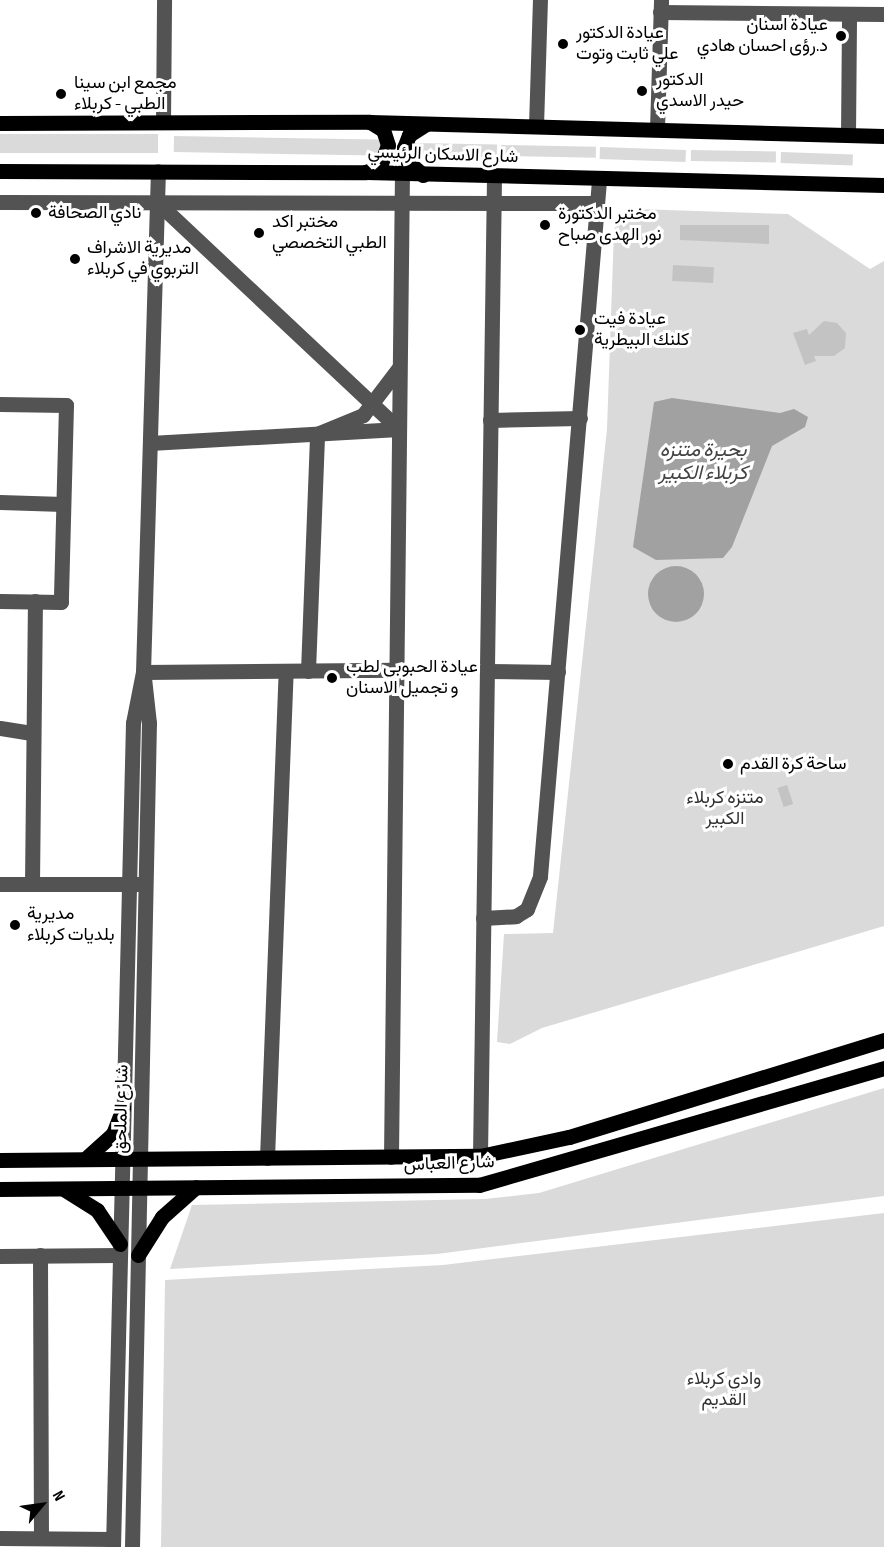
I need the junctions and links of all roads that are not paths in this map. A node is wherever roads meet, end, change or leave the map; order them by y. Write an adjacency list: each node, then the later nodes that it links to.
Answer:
1 (164, 0): 7 (street)
2 (540, 0): 11 (street)
3 (661, 6): 4 (street); 12 (street)
4 (825, 7): 5 (street)
5 (849, 14): 6 (street); 13 (street)
6 (884, 14)
7 (163, 122): 8 (main road, شارع الاسكان الرئيسي); 9 (main road, شارع الاسكان الرئيسي)
8 (370, 122): 10 (main road, شارع الاسكان الرئيسي); 17 (main road)
9 (0, 123)
10 (426, 124): 11 (main road, شارع الاسكان الرئيسي); 19 (main road)
11 (536, 126): 12 (main road, شارع الاسكان الرئيسي)
12 (657, 129): 13 (main road, شارع الاسكان الرئيسي)
13 (848, 135): 14 (main road, شارع الاسكان الرئيسي)
14 (884, 136)
15 (0, 171): 16 (main road, شارع الاسكان الرئيسي)
16 (158, 171): 17 (main road, شارع الاسكان الرئيسي); 24 (street)
17 (366, 172): 18 (main road, شارع الاسكان الرئيسي)
18 (402, 175): 19 (main road, شارع الاسكان الرئيسي); 25 (street)
19 (423, 176): 20 (main road, شارع الاسكان الرئيسي)
20 (494, 177): 21 (main road, شارع الاسكان الرئيسي); 26 (street)
21 (599, 180): 22 (main road, شارع الاسكان الرئيسي); 27 (street)
22 (884, 185)
23 (0, 202): 24 (street)
24 (157, 202): 25 (street); 30 (street); 35 (street)
25 (402, 202): 26 (street); 28 (street)
26 (494, 202): 27 (street); 32 (street)
27 (597, 202): 31 (street)
28 (400, 362): 30 (street); 33 (street)
29 (0, 404): 37 (street)
30 (374, 405): 33 (street); 34 (street)
31 (580, 418): 32 (street); 45 (street)
32 (490, 420): 43 (street)
33 (399, 429): 34 (street); 40 (street)
34 (317, 434): 35 (street); 42 (street)
35 (150, 443): 44 (street)
36 (0, 502): 37 (street)
37 (63, 504): 39 (street)
38 (0, 601): 39 (street)
39 (35, 601): 47 (street)
40 (397, 670): 42 (street); 56 (street)
41 (286, 671): 42 (street); 44 (street); 58 (street)
42 (308, 671)
43 (487, 671): 45 (street); 52 (street)
44 (143, 672): 50 (street, شارع الملحق); 51 (street, شارع الملحق)
45 (558, 672): 52 (street)
46 (0, 728): 47 (street)
47 (32, 733): 49 (street)
48 (0, 884): 49 (street)
49 (32, 884): 50 (street)
50 (129, 884): 51 (street); 55 (street, شارع الملحق)
51 (146, 884): 61 (street, شارع الملحق)
52 (483, 918): 57 (street)
53 (884, 1040): 57 (main road, شارع العباس)
54 (884, 1068): 63 (main road, شارع العباس)
55 (123, 1108): 59 (main road); 60 (street, شارع الملحق)
56 (391, 1156): 57 (main road, شارع العباس); 58 (main road, شارع العباس)
57 (480, 1156)
58 (267, 1158): 61 (main road, شارع العباس)
59 (84, 1159): 60 (main road, شارع العباس); 62 (main road, شارع العباس)
60 (122, 1159): 61 (main road, شارع العباس); 65 (street, شارع الملحق)
61 (140, 1159): 66 (street, شارع الملحق)
62 (0, 1160)
63 (196, 1187): 66 (main road, شارع العباس); 70 (main road)
64 (62, 1188): 65 (main road, شارع العباس); 67 (main road, شارع العباس); 68 (main road)
65 (121, 1188): 66 (main road, شارع العباس); 68 (street, شارع الملحق)
66 (140, 1188): 70 (street, شارع الملحق)
67 (0, 1189)
68 (119, 1249): 69 (street); 74 (street, شارع الملحق)
69 (40, 1255): 71 (street); 73 (street)
70 (138, 1255): 75 (street, شارع الملحق)
71 (0, 1256)
72 (0, 1538): 73 (street)
73 (41, 1538): 74 (street)
74 (113, 1543)
75 (132, 1547)

